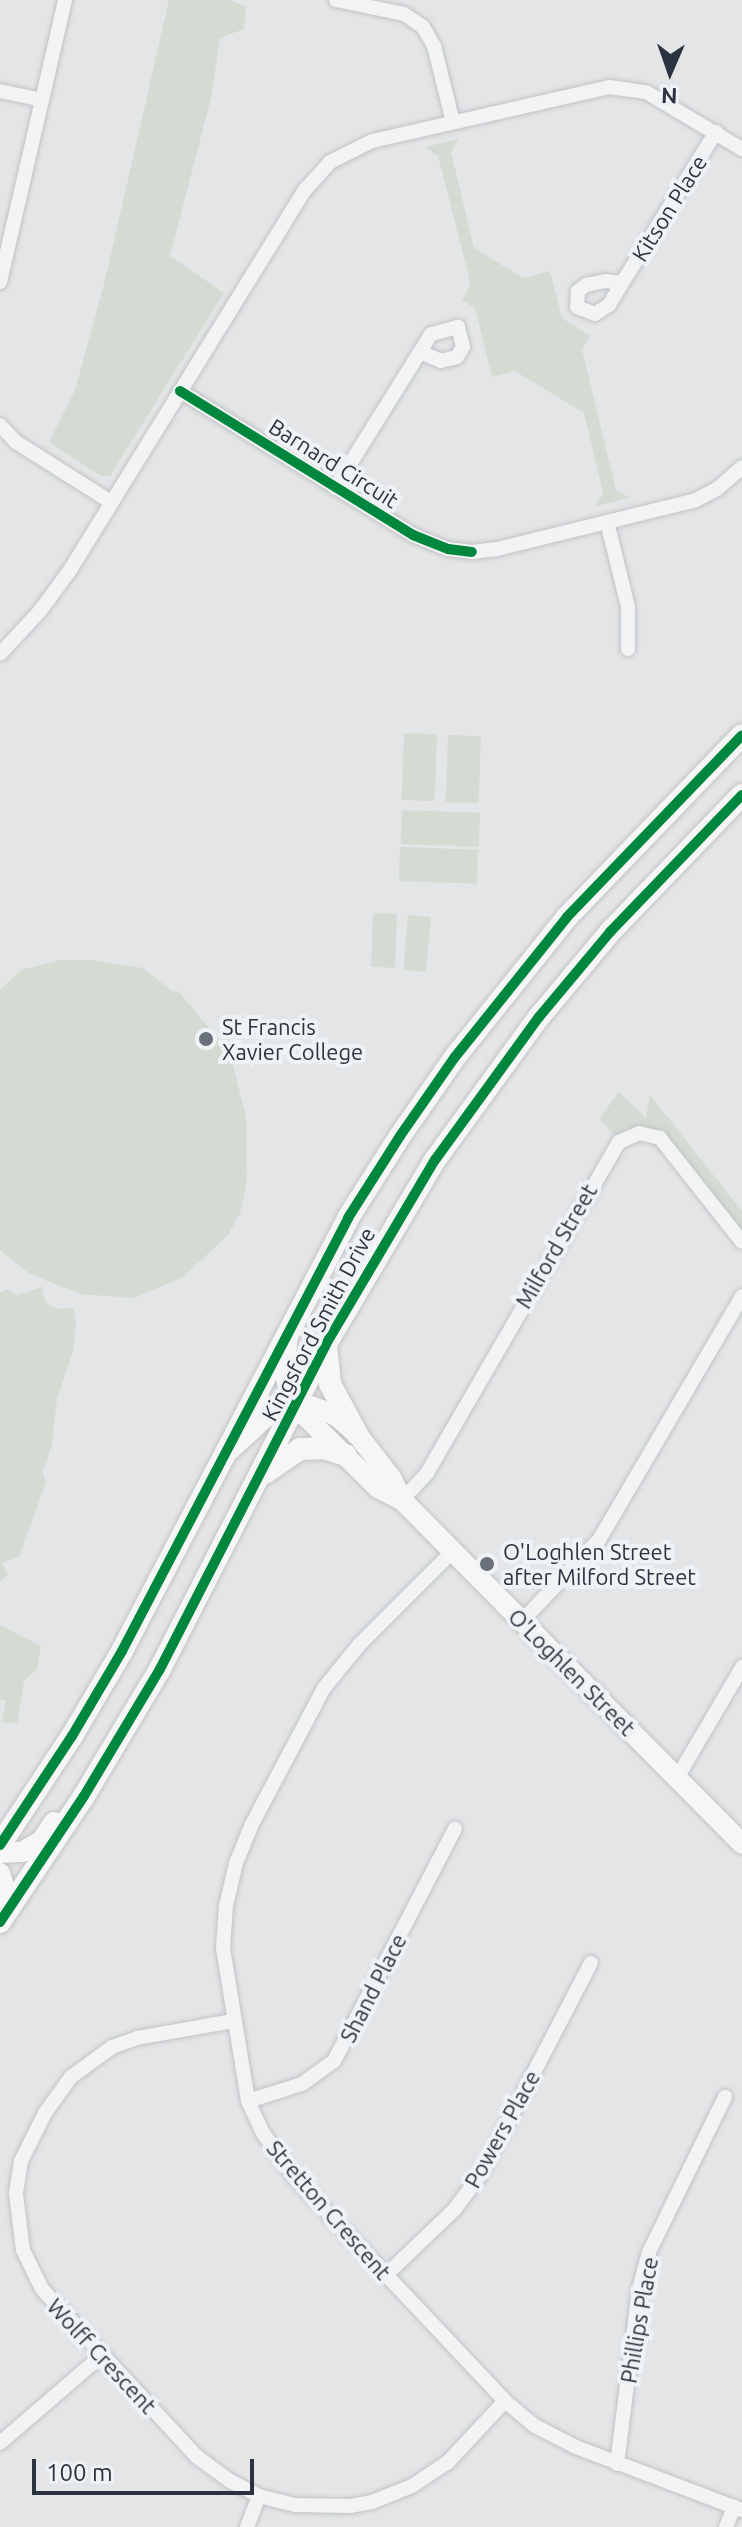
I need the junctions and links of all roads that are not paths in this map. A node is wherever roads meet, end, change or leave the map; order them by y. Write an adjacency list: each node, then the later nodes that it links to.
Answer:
1 (65, 0): 4 (street)
2 (336, 0): 5 (street)
3 (0, 91): 4 (street)
4 (42, 100): 8 (street)
5 (453, 122): 6 (street); 11 (street)
6 (716, 132): 7 (street); 9 (street, Kitson Place)
7 (742, 149)
8 (0, 282)
9 (622, 283)
10 (420, 352): 14 (street)
11 (180, 391): 14 (street, Barnard Circuit); 15 (street)
12 (0, 425): 15 (street)
13 (742, 467): 16 (street, Barnard Circuit)
14 (335, 488): 16 (street, Barnard Circuit)
15 (111, 502): 18 (street)
16 (607, 522): 17 (street)
17 (628, 649)
18 (0, 654)
19 (742, 735): 23 (main road, Kingsford Smith Drive)
20 (742, 795): 24 (main road, Kingsford Smith Drive)
21 (742, 1242): 30 (street, Milford Street)
22 (742, 1296): 32 (street)
23 (288, 1329): 25 (street, O'Loghlen Street); 27 (main road, Kingsford Smith Drive)
24 (326, 1344): 25 (main road, Kingsford Smith Drive); 26 (main road)
25 (296, 1404): 26 (street, O'Loghlen Street); 27 (street); 28 (street, O'Loghlen Street); 29 (main road, Kingsford Smith Drive)
26 (357, 1434): 30 (street, O'Loghlen Street)
27 (224, 1455): 36 (main road, Kingsford Smith Drive)
28 (346, 1455): 29 (main road); 30 (street, O'Loghlen Street)
29 (258, 1479): 35 (main road, Kingsford Smith Drive)
30 (402, 1500): 31 (street, O'Loghlen Street)
31 (453, 1551): 32 (street, O'Loghlen Street); 45 (street, Stretton Crescent)
32 (522, 1621): 34 (street, O'Loghlen Street)
33 (742, 1667): 34 (street)
34 (677, 1778): 38 (street, O'Loghlen Street)
35 (84, 1796): 40 (street); 43 (main road, Kingsford Smith Drive)
36 (9, 1822): 39 (main road, Kingsford Smith Drive)
37 (455, 1829): 47 (street, Shand Place)
38 (742, 1844)
39 (0, 1845)
40 (0, 1853)
41 (0, 1873): 42 (street)
42 (0, 1906)
43 (0, 1922)
44 (591, 1963): 48 (street, Powers Place)
45 (233, 2021): 47 (street, Stretton Crescent); 49 (street, Wolff Crescent)
46 (725, 2097): 52 (street, Phillips Place)
47 (248, 2101): 48 (street, Stretton Crescent)
48 (386, 2275): 50 (street, Stretton Crescent)
49 (101, 2356): 51 (street); 53 (street, Wolff Crescent)
50 (505, 2401): 52 (street, Stretton Crescent); 53 (street, Wolff Crescent)
51 (0, 2443)
52 (617, 2464): 54 (street, Stretton Crescent)
53 (259, 2496): 55 (street)
54 (738, 2509): 56 (street)
55 (247, 2527)
56 (726, 2527)

